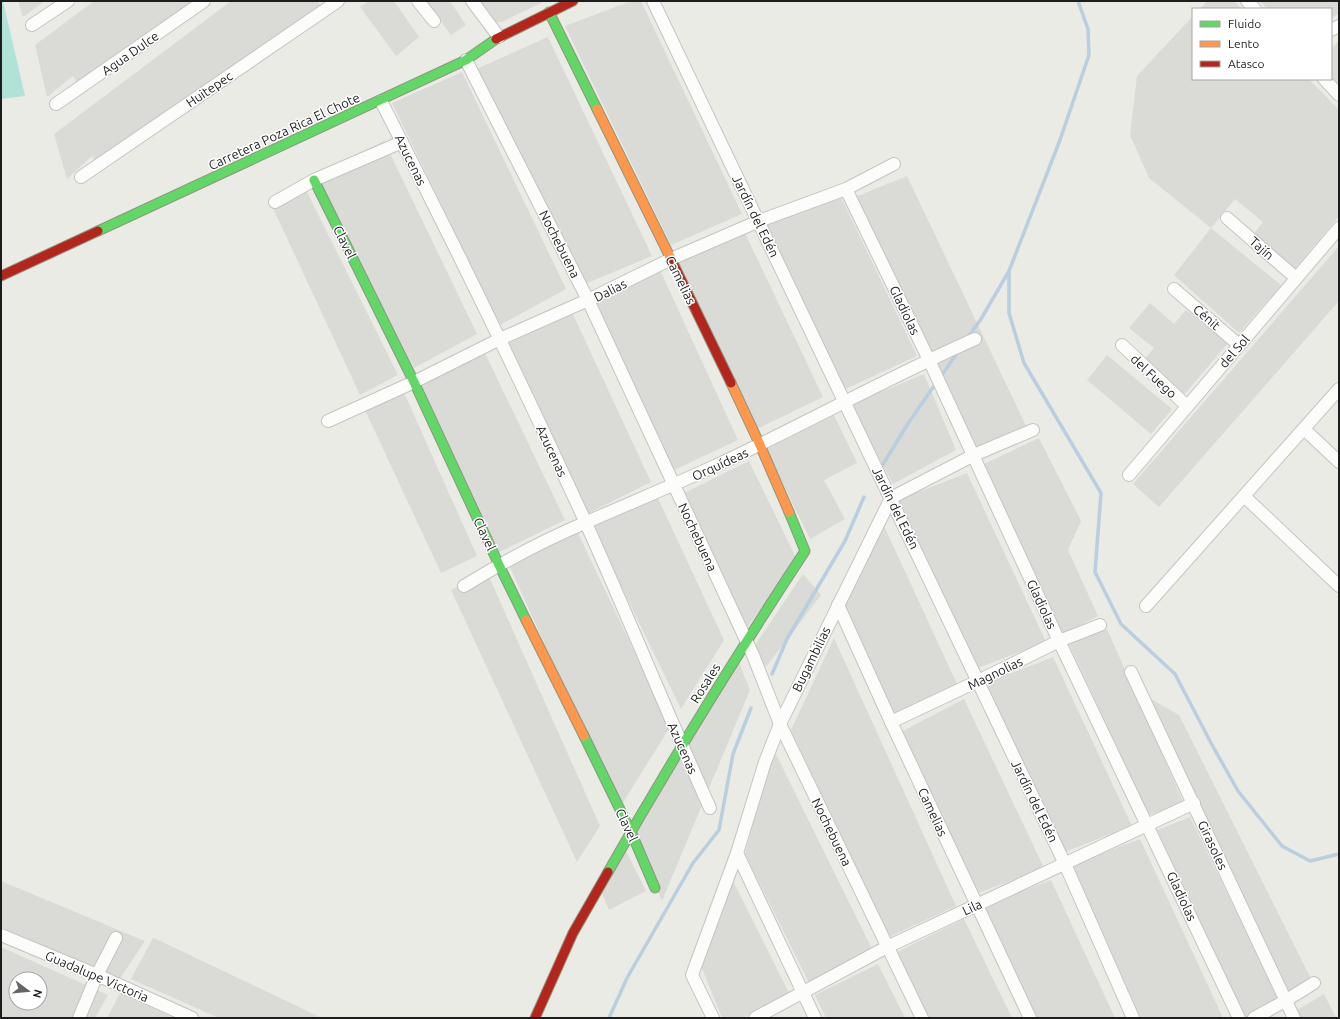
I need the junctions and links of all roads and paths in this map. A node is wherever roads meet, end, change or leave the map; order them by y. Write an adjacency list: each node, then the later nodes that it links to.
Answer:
1 (68, 1): 10 (street)
2 (204, 1): 16 (street, Agua Dulce)
3 (338, 1): 19 (street, Huitepec)
4 (418, 1): 9 (street)
5 (472, 1): 11 (street)
6 (573, 1): 8 (street, Carretera Poza Rica El Chote)
7 (654, 1): 24 (street, Jardín del Edén)
8 (549, 12): 11 (street, Carretera Poza Rica El Chote); 26 (street, Camelias)
9 (434, 21)
10 (32, 25)
11 (499, 37): 12 (street, Carretera Poza Rica El Chote)
12 (466, 60): 15 (street, Carretera Poza Rica El Chote); 30 (street, Nochebuena)
13 (1325, 80): 14 (street)
14 (1339, 95)
15 (381, 101): 17 (street, Azucenas); 27 (street, Carretera Poza Rica El Chote)
16 (56, 104)
17 (402, 142): 20 (street); 31 (street, Azucenas)
18 (894, 164): 21 (street, Dalias)
19 (81, 177)
20 (314, 180): 22 (street); 36 (street, Clavel)
21 (846, 190): 24 (street, Dalias); 35 (street, Gladiolas)
22 (275, 202)
23 (1227, 218): 28 (street, Tajín)
24 (759, 221): 26 (street, Dalias); 38 (street, Jardín del Edén)
25 (1339, 228): 28 (street, del Sol)
26 (671, 259): 30 (street, Dalias); 43 (street, Camelias)
27 (1, 276)
28 (1296, 278): 33 (street, del Sol)
29 (1174, 289): 33 (street, Cénit)
30 (588, 300): 31 (street, Dalias); 47 (street, Nochebuena)
31 (500, 339): 36 (street, Dalias); 50 (street, Azucenas)
32 (975, 339): 35 (street, Orquídeas)
33 (1239, 345): 39 (street, del Sol)
34 (1122, 346): 39 (street, del Fuego)
35 (930, 364): 38 (street, Orquídeas); 44 (street, Gladiolas)
36 (414, 382): 40 (street, Dalias); 52 (street, Clavel)
37 (1339, 389): 41 (street)
38 (845, 402): 43 (street, Orquídeas); 49 (street, Jardín del Edén)
39 (1187, 406): 46 (street, del Sol)
40 (328, 421)
41 (1304, 429): 45 (street); 48 (street)
42 (1033, 430): 44 (street)
43 (760, 445): 47 (street, Orquídeas); 51 (street, Camelias)
44 (974, 455): 49 (street); 59 (street, Gladiolas)
45 (1339, 462)
46 (1128, 475)
47 (674, 485): 50 (street, Orquídeas); 58 (street, Nochebuena)
48 (1244, 496): 54 (street); 56 (street)
49 (891, 498): 55 (street, Bugambilias); 61 (street, Jardín del Edén)
50 (586, 522): 52 (street, Orquídeas); 64 (street, Azucenas)
51 (805, 551): 58 (street, Rosales)
52 (499, 565): 53 (street, Orquídeas); 68 (street, Clavel)
53 (464, 586)
54 (1339, 586)
55 (838, 605): 62 (street, Camelias); 63 (street, Bugambilias)
56 (1146, 606)
57 (1100, 625): 59 (street, Magnolias)
58 (746, 641): 63 (street, Nochebuena); 64 (street, Rosales)
59 (1059, 641): 61 (street, Magnolias); 67 (street, Gladiolas)
60 (1131, 672): 65 (street, Girasoles)
61 (978, 681): 62 (street, Magnolias); 70 (street, Jardín del Edén)
62 (891, 722): 72 (street, Camelias)
63 (780, 724): 69 (street, Bugambilias); 75 (street, Nochebuena)
64 (682, 746): 66 (street, Azucenas); 68 (street, Rosales)
65 (1194, 803): 67 (street, Lila); 79 (street, Girasoles)
66 (710, 808)
67 (1148, 824): 70 (street, Lila); 89 (street, Gladiolas)
68 (631, 832): 71 (street, Clavel); 82 (street, Rosales)
69 (737, 853): 78 (street); 83 (street, Bugambilias)
70 (1065, 864): 72 (street, Lila); 88 (street, Jardín del Edén)
71 (655, 888)
72 (977, 905): 75 (street, Lila); 87 (street, Camelias)
73 (1, 935): 76 (street, Guadalupe Victoria)
74 (116, 938): 76 (street)
75 (887, 947): 78 (street, Lila); 86 (street, Nochebuena)
76 (97, 976): 80 (street); 81 (street, Guadalupe Victoria)
77 (1314, 983): 79 (street)
78 (803, 992): 84 (street, Lila); 85 (street)
79 (1285, 1001): 90 (street); 91 (street, Girasoles)
80 (79, 1018)
81 (192, 1018)
82 (535, 1018)
83 (712, 1018)
84 (755, 1018)
85 (815, 1018)
86 (922, 1018)
87 (1030, 1018)
88 (1133, 1018)
89 (1239, 1018)
90 (1254, 1018)
91 (1294, 1018)

